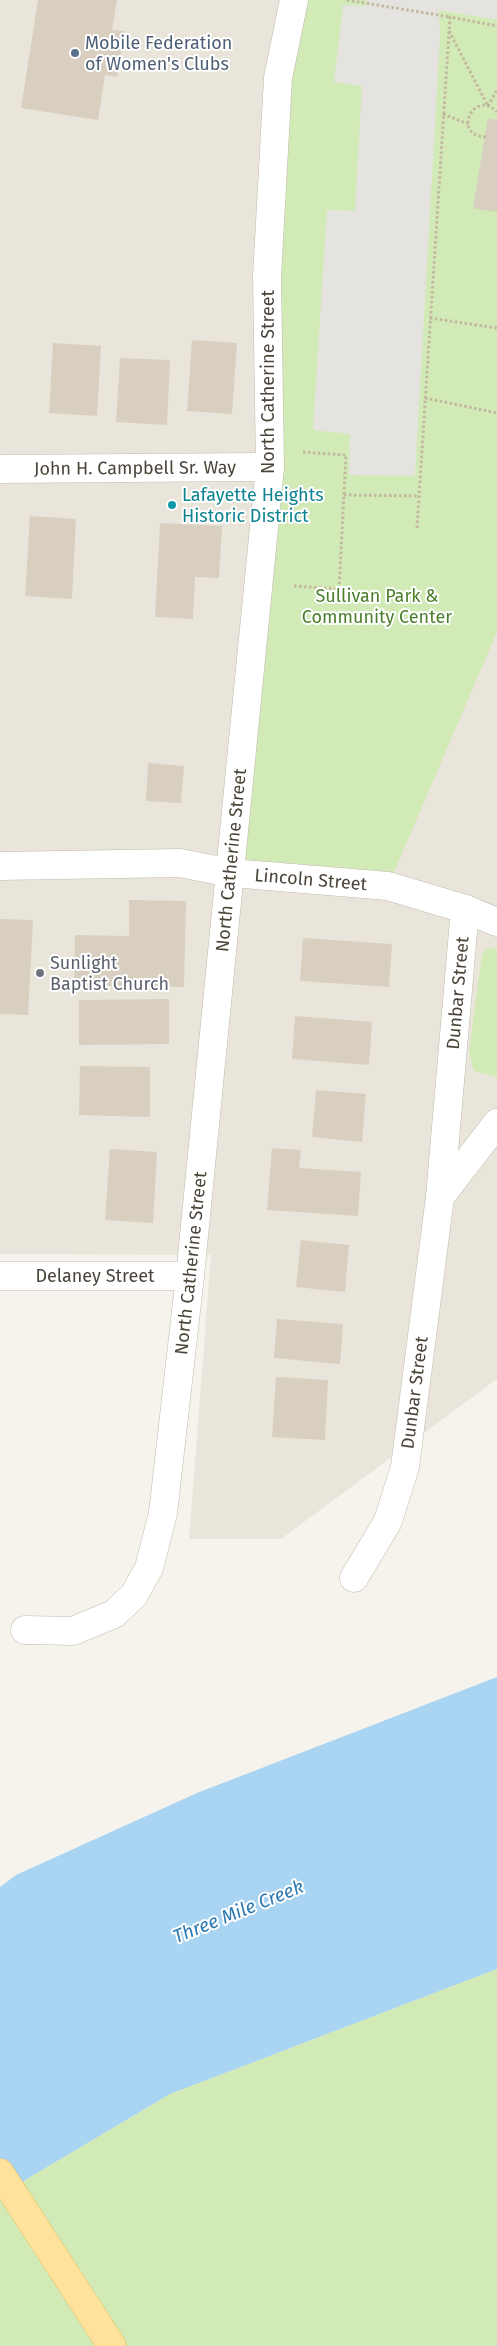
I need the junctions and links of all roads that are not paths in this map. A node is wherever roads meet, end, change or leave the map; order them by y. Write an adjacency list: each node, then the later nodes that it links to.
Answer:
1 (294, 0): 2 (street, North Catherine Street)
2 (270, 466): 3 (street, John H. Campbell Sr. Way); 5 (street, North Catherine Street)
3 (0, 469)
4 (0, 866): 5 (street, Lincoln Street)
5 (231, 873): 6 (street, Lincoln Street); 11 (street, North Catherine Street)
6 (465, 909): 7 (street, Lincoln Street); 9 (street, Dunbar Street)
7 (497, 922)
8 (497, 1123): 9 (street)
9 (440, 1197): 12 (street, Dunbar Street)
10 (0, 1276): 11 (street, Delaney Street)
11 (190, 1276): 13 (street, North Catherine Street)
12 (354, 1578)
13 (25, 1630)
14 (0, 2173): 15 (main road)
15 (112, 2346)

